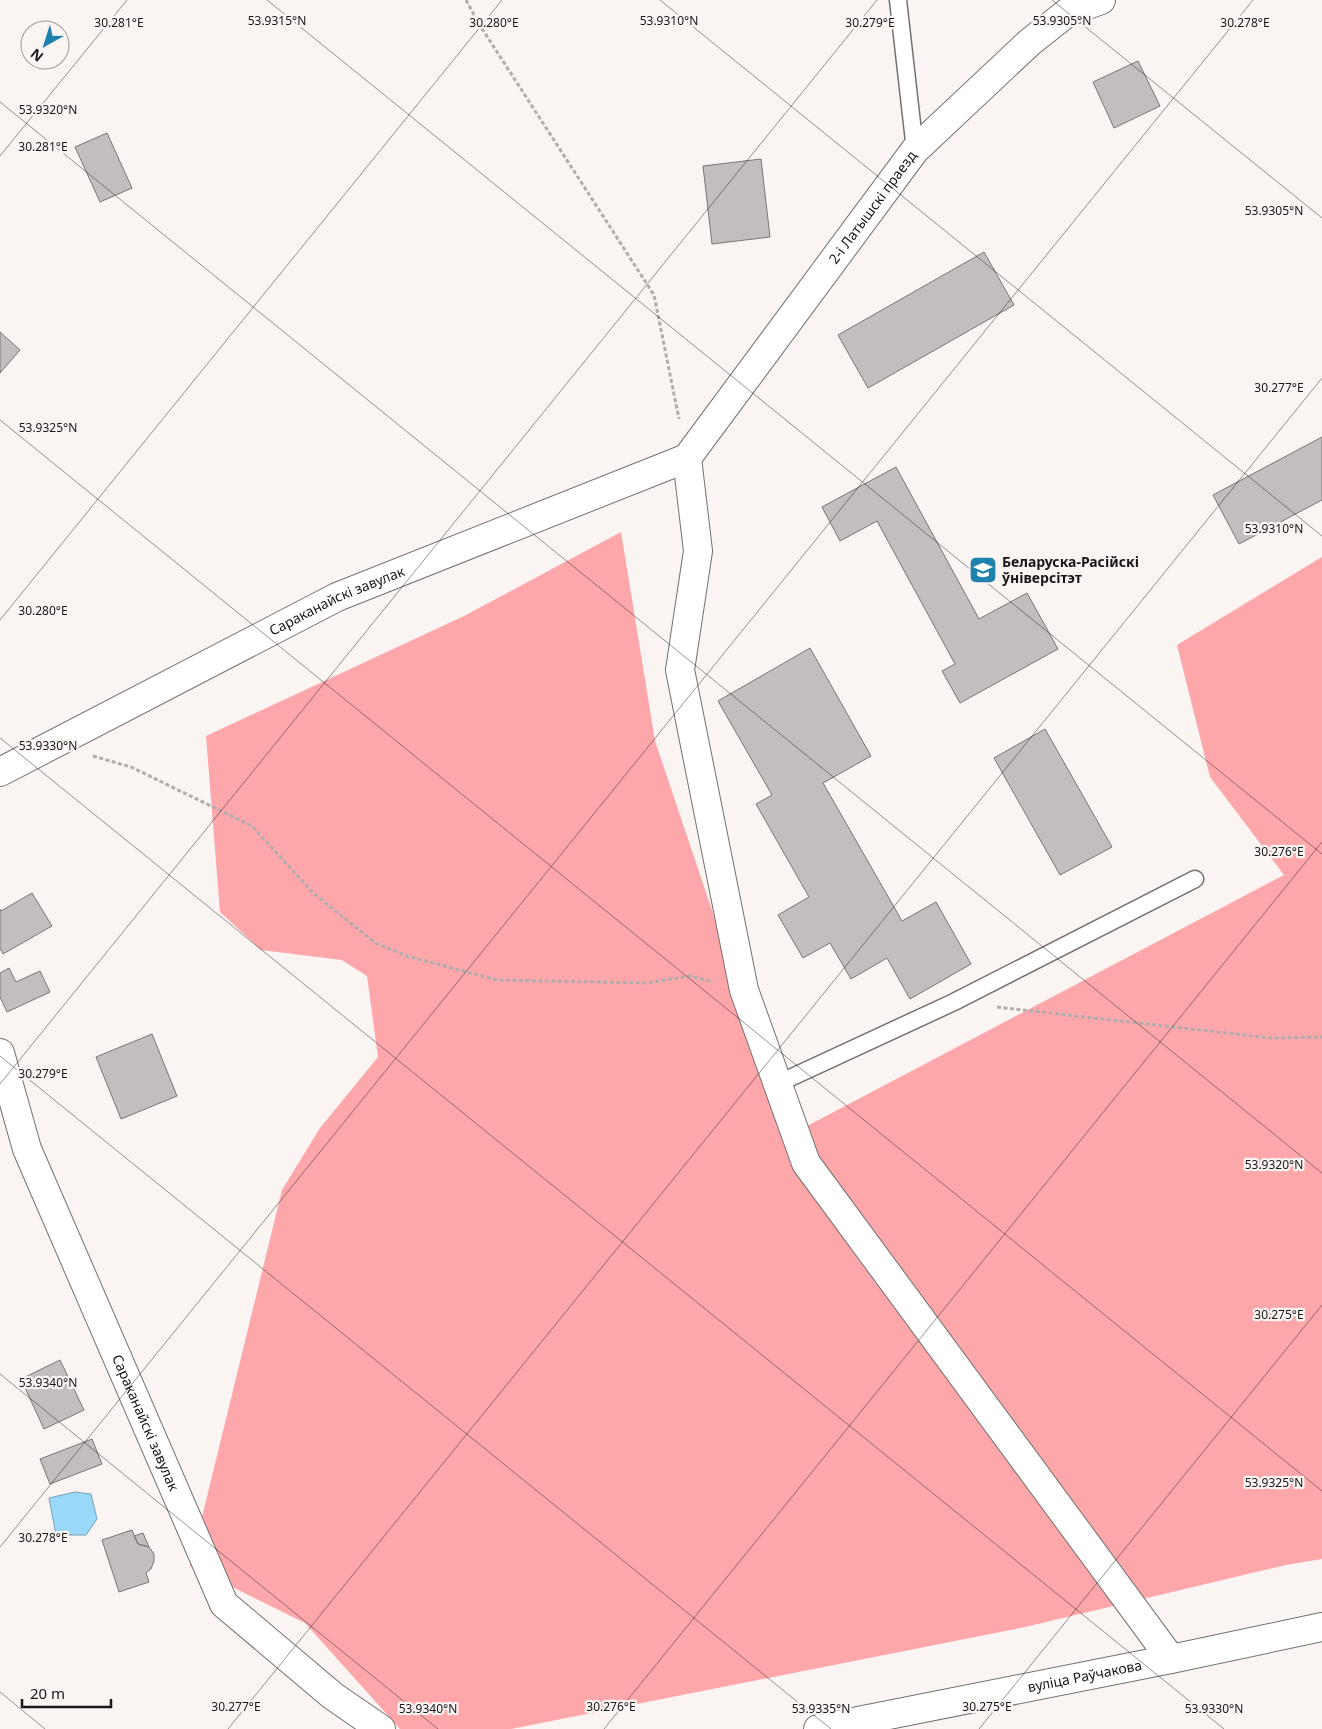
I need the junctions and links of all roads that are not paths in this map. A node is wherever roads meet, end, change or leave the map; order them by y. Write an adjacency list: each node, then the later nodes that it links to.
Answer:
1 (898, 0): 3 (lane)
2 (1101, 0): 3 (street, 2-і Латышскі праезд)
3 (915, 150): 4 (street, 2-і Латышскі праезд)
4 (687, 458): 5 (street, Сараканайскі завулак); 8 (street)
5 (0, 772)
6 (1195, 878): 8 (lane)
7 (0, 1053): 11 (street, Сараканайскі завулак)
8 (777, 1084): 10 (street)
9 (1322, 1627): 10 (street, вуліца Раўчакова)
10 (1171, 1659): 12 (street, вуліца Раўчакова)
11 (381, 1729)
12 (818, 1729)

